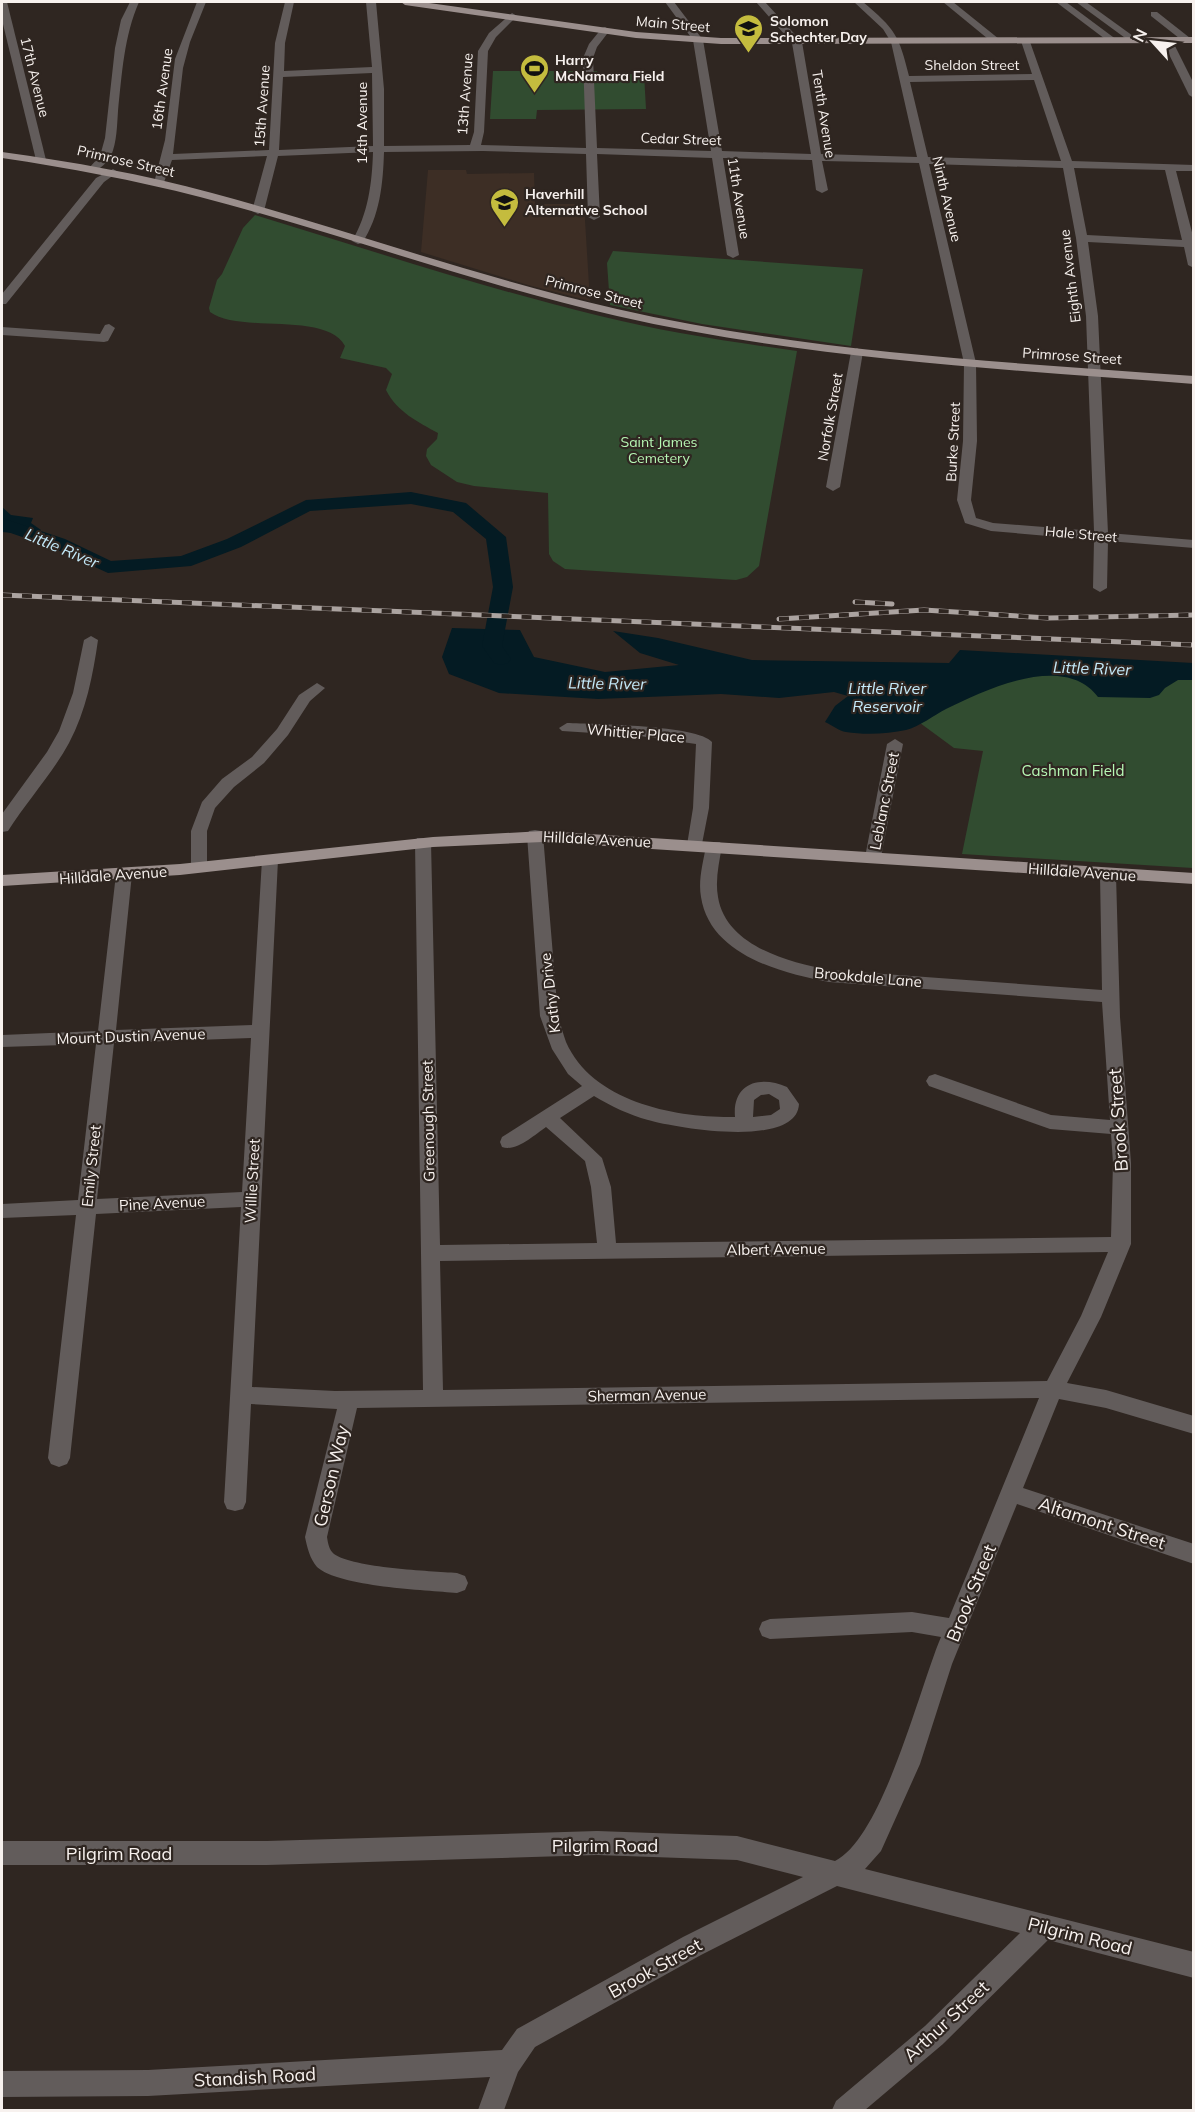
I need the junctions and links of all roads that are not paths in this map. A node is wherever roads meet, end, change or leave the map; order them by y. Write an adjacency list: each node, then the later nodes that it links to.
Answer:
1 (2, 2): 38 (street, 17th Avenue)
2 (134, 2): 42 (street)
3 (201, 2): 36 (street, 16th Avenue)
4 (289, 2): 26 (street, 15th Avenue)
5 (371, 2): 25 (street, 14th Avenue)
6 (405, 2): 13 (main road, Main Street)
7 (669, 2): 16 (street)
8 (760, 2): 23 (street)
9 (858, 2): 24 (street)
10 (948, 2): 21 (street)
11 (1061, 2): 17 (street)
12 (1081, 2): 18 (street)
13 (509, 13): 15 (main road, Main Street); 30 (street, 13th Avenue)
14 (1154, 14): 20 (street)
15 (605, 30): 16 (main road, Main Street); 32 (street)
16 (698, 40): 23 (main road, Main Street); 35 (street, 11th Avenue)
17 (1112, 40): 18 (main road, Main Street); 22 (main road, Main Street)
18 (1136, 40): 19 (main road, Main Street)
19 (1167, 40): 20 (main road, Main Street); 29 (street)
20 (1190, 40)
21 (996, 41): 22 (main road, Main Street); 24 (main road, Main Street)
22 (1026, 41): 27 (street, Eighth Avenue)
23 (797, 42): 24 (main road, Main Street); 37 (street, Tenth Avenue)
24 (896, 42): 28 (street, Ninth Avenue)
25 (377, 70): 26 (street); 31 (street, 14th Avenue)
26 (279, 74): 33 (street, 15th Avenue)
27 (1039, 78): 28 (street, Sheldon Street); 40 (street, Eighth Avenue)
28 (904, 79): 39 (street, Ninth Avenue)
29 (1194, 95)
30 (475, 148): 31 (street, Cedar Street); 32 (street, Cedar Street)
31 (379, 149): 33 (street, Cedar Street); 50 (street, 14th Avenue)
32 (591, 151): 35 (street, Cedar Street); 48 (street)
33 (274, 154): 36 (street, Cedar Street); 47 (street, 15th Avenue)
34 (2, 155): 38 (main road, Primrose Street)
35 (717, 155): 37 (street, Cedar Street); 52 (street, 11th Avenue)
36 (167, 158): 45 (street, 16th Avenue)
37 (816, 158): 39 (street, Cedar Street); 46 (street, Tenth Avenue)
38 (41, 160): 42 (main road, Primrose Street)
39 (923, 161): 40 (street, Cedar Street); 58 (street, Ninth Avenue)
40 (1068, 165): 41 (street, Cedar Street); 49 (street, Eighth Avenue)
41 (1170, 167): 43 (street, Cedar Street); 51 (street)
42 (94, 168): 44 (main road, Primrose Street)
43 (1194, 168)
44 (113, 172): 45 (main road, Primrose Street); 54 (street)
45 (159, 183): 47 (main road, Primrose Street)
46 (822, 190)
47 (258, 211): 50 (main road, Primrose Street)
48 (594, 217)
49 (1082, 238): 51 (street); 59 (street, Eighth Avenue)
50 (358, 241): 57 (main road, Primrose Street)
51 (1191, 244): 53 (street)
52 (733, 255)
53 (1194, 265)
54 (2, 301)
55 (109, 328): 56 (street)
56 (2, 331)
57 (856, 352): 58 (main road, Primrose Street); 61 (street, Norfolk Street)
58 (970, 363): 59 (main road, Primrose Street); 62 (street, Burke Street)
59 (1094, 372): 60 (main road, Primrose Street); 63 (street, Eighth Avenue)
60 (1194, 380)
61 (833, 487)
62 (970, 520): 63 (street, Hale Street)
63 (1101, 535): 64 (street, Hale Street); 65 (street, Eighth Avenue)
64 (1194, 544)
65 (1100, 588)
66 (91, 640): 70 (street)
67 (317, 688): 77 (street)
68 (567, 728): 73 (street, Whittier Place)
69 (894, 744): 75 (street, Leblanc Street)
70 (2, 827)
71 (535, 835): 72 (main road, Hilldale Avenue); 73 (main road, Hilldale Avenue); 87 (street, Kathy Drive)
72 (423, 842): 76 (main road, Hilldale Avenue); 97 (street, Greenough Street)
73 (695, 845): 74 (main road, Hilldale Avenue)
74 (714, 846): 75 (main road, Hilldale Avenue); 82 (street, Brookdale Lane)
75 (873, 857): 79 (main road, Hilldale Avenue)
76 (270, 860): 77 (main road, Hilldale Avenue); 83 (street, Willie Street)
77 (198, 868): 78 (main road, Hilldale Avenue)
78 (124, 874): 81 (main road, Hilldale Avenue); 84 (street, Emily Street)
79 (1108, 875): 80 (main road, Hilldale Avenue); 82 (street, Brook Street)
80 (1194, 879)
81 (2, 881)
82 (1111, 997): 90 (street, Brook Street)
83 (261, 1031): 84 (street, Mount Dustin Avenue); 92 (street, Willie Street)
84 (106, 1037): 85 (street, Mount Dustin Avenue); 93 (street, Emily Street)
85 (2, 1041)
86 (935, 1082): 90 (street)
87 (595, 1086): 88 (street); 89 (street, Kathy Drive)
88 (547, 1117): 91 (street); 96 (street)
89 (745, 1124)
90 (1120, 1128): 95 (street, Brook Street)
91 (510, 1142)
92 (252, 1199): 93 (street, Pine Avenue); 99 (street, Willie Street)
93 (87, 1207): 94 (street, Pine Avenue); 103 (street, Emily Street)
94 (2, 1212)
95 (1120, 1244): 96 (street, Albert Avenue); 98 (street, Brook Street)
96 (607, 1251): 97 (street, Albert Avenue)
97 (431, 1253): 100 (street, Greenough Street)
98 (1053, 1389): 100 (street, Sherman Avenue); 102 (street, Sherman Avenue); 104 (street, Brook Street)
99 (241, 1395): 101 (street, Sherman Avenue); 105 (street, Willie Street)
100 (433, 1399): 101 (street, Sherman Avenue)
101 (349, 1400): 107 (street, Gerson Way)
102 (1194, 1425)
103 (59, 1458)
104 (1011, 1493): 106 (street, Altamont Street); 109 (street, Brook Street)
105 (234, 1502)
106 (1194, 1554)
107 (457, 1583)
108 (770, 1629): 109 (street)
109 (956, 1629): 111 (street, Brook Street)
110 (2, 1854): 111 (street, Pilgrim Road)
111 (839, 1872): 112 (street, Pilgrim Road); 114 (street, Brook Street)
112 (1044, 1927): 113 (street, Pilgrim Road); 117 (street, Arthur Street)
113 (1194, 1965)
114 (509, 2063): 115 (street, Standish Road); 116 (street, Brook Street)
115 (2, 2084)
116 (491, 2110)
117 (844, 2110)

